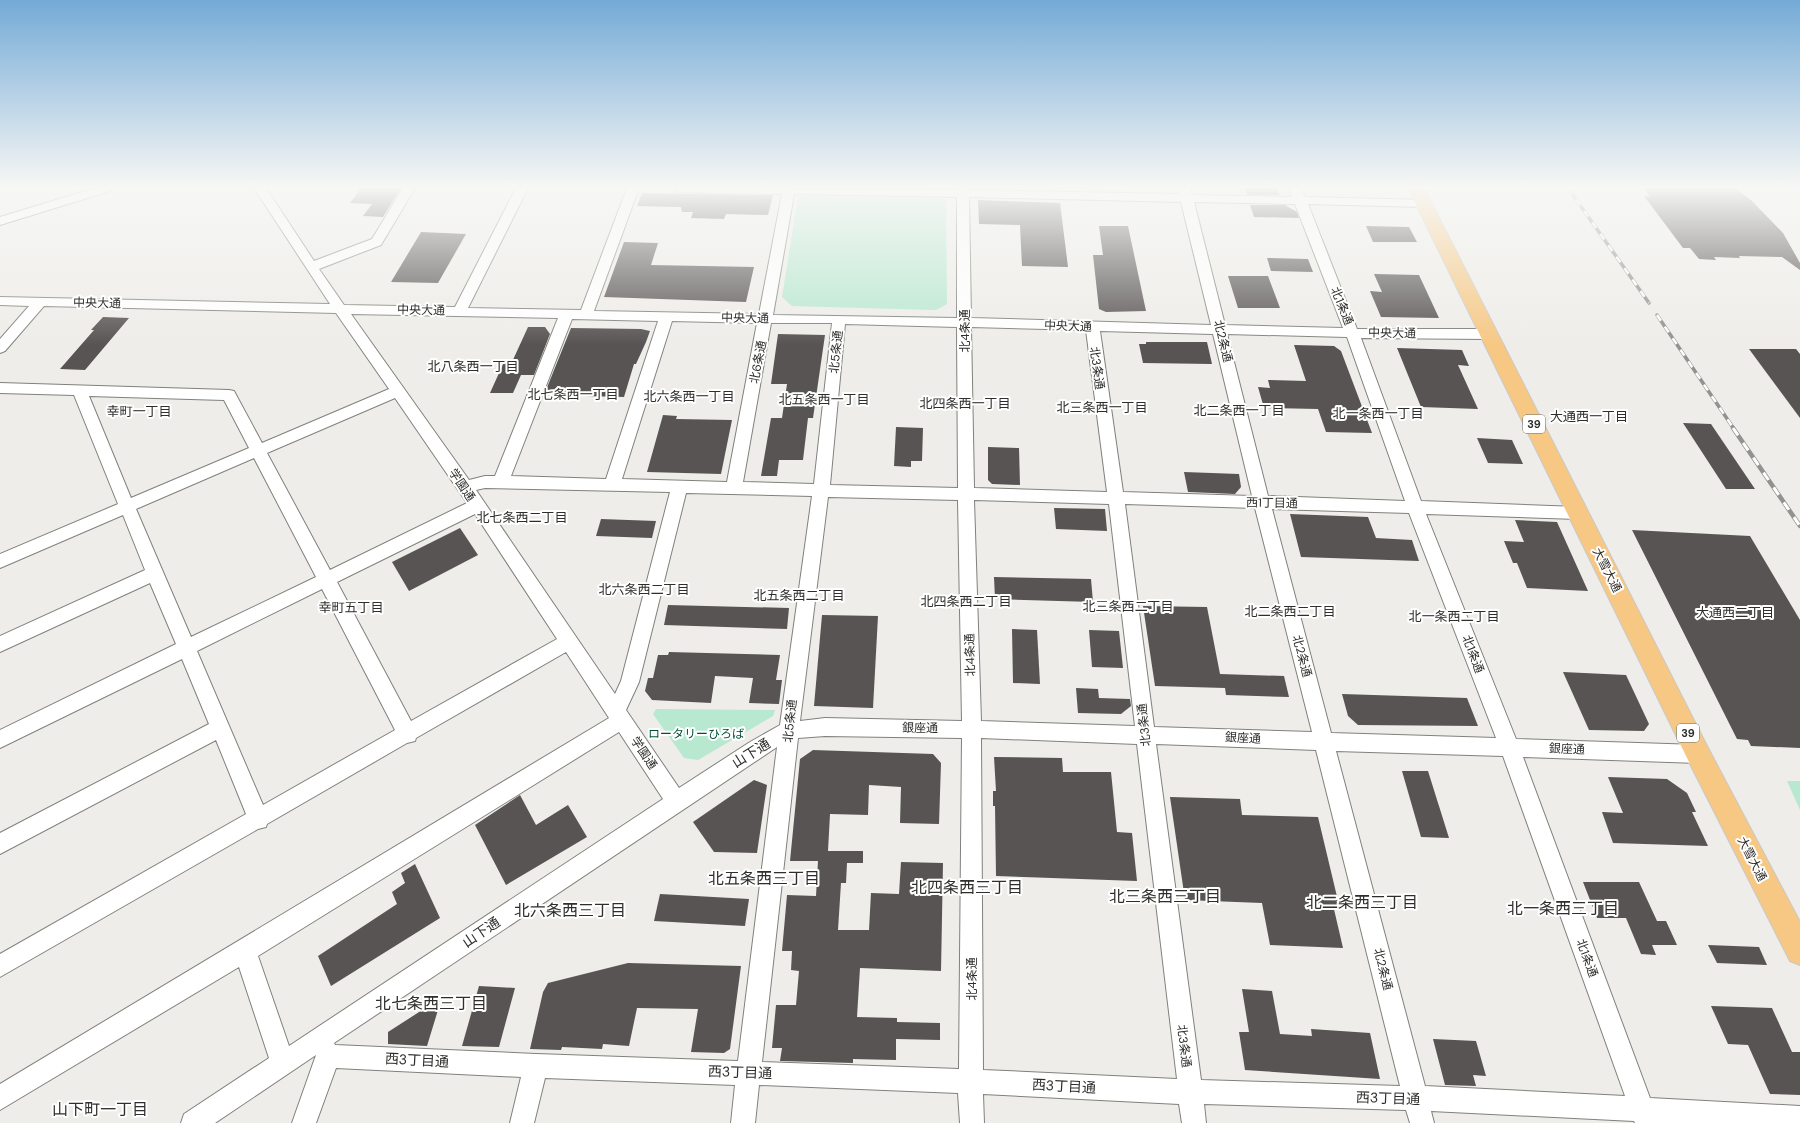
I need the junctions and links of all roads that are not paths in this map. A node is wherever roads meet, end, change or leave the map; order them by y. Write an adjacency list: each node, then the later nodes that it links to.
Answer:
1 (294, 240): 10 (street, 学園通)
2 (378, 240): 10 (street)
3 (496, 240): 14 (street)
4 (613, 240): 16 (street)
5 (780, 240): 18 (street, 北6条通)
6 (963, 240): 20 (street, 北4条通)
7 (1198, 240): 22 (street, 北2条通)
8 (1316, 240): 23 (street, 北1条通)
9 (1443, 240): 24 (highway, 大雪大通 / 39)
10 (311, 267): 13 (street, 学園通)
11 (0, 301): 12 (street, 中央大通)
12 (40, 302): 13 (street, 中央大通); 25 (street)
13 (339, 308): 14 (street, 中央大通); 28 (street, 学園通)
14 (460, 311): 15 (street, 中央大通)
15 (567, 314): 16 (street, 中央大通); 30 (street)
16 (586, 314): 17 (street, 中央大通)
17 (666, 317): 18 (street, 中央大通); 31 (street)
18 (766, 319): 19 (street, 中央大通); 34 (street, 北6条通)
19 (839, 319): 20 (street, 中央大通); 35 (street, 北5条通)
20 (964, 323): 21 (street, 中央大通); 36 (street, 北4条通)
21 (1092, 326): 22 (street, 中央大通); 37 (street, 北3条通)
22 (1220, 330): 23 (street, 中央大通); 38 (street, 北2条通)
23 (1352, 333): 24 (street, 中央大通); 41 (street, 北1条通)
24 (1489, 334): 42 (highway, 大雪大通 / 39)
25 (0, 348)
26 (0, 388): 27 (street)
27 (80, 391): 29 (street); 40 (street)
28 (397, 391): 29 (street); 33 (street, 学園通)
29 (259, 450): 40 (street); 45 (street)
30 (501, 482): 31 (street, 西1丁目通); 33 (street, 西1丁目通)
31 (612, 485): 32 (street, 西1丁目通)
32 (680, 486): 34 (street, 西1丁目通); 49 (street)
33 (465, 487): 39 (street, 学園通)
34 (734, 487): 35 (street, 西1丁目通)
35 (821, 490): 36 (street, 西1丁目通); 52 (street, 北5条通)
36 (966, 494): 37 (street, 西1丁目通); 51 (street, 北4条通)
37 (1116, 498): 38 (street, 西1丁目通); 54 (street, 北3条通)
38 (1262, 503): 41 (street, 西1丁目通); 56 (street, 北2条通)
39 (477, 506): 45 (street); 46 (street, 学園通)
40 (126, 507): 43 (street); 44 (street)
41 (1415, 507): 42 (street, 西1丁目通); 57 (street, 北1条通)
42 (1578, 513): 58 (highway, 大雪大通 / 39)
43 (0, 561)
44 (155, 573): 47 (street); 48 (street)
45 (327, 580): 48 (street); 53 (street)
46 (569, 642): 49 (street, 学園通); 53 (street)
47 (0, 644)
48 (188, 648): 50 (street); 55 (street)
49 (619, 715): 59 (street, 学園通); 62 (street)
50 (221, 727): 60 (street); 61 (street)
51 (971, 729): 52 (street, 銀座通); 54 (street, 銀座通); 69 (street, 北4条通)
52 (789, 730): 59 (street, 山下通); 68 (street, 北5条通)
53 (408, 735): 60 (street)
54 (1144, 735): 56 (street, 銀座通); 70 (street, 北3条通)
55 (0, 740)
56 (1325, 742): 57 (street, 銀座通); 72 (street, 北2条通)
57 (1509, 746): 58 (street, 銀座通); 73 (street, 北1条通)
58 (1698, 754): 63 (highway, 大雪大通 / 39)
59 (677, 802): 65 (street, 山下通)
60 (259, 820): 64 (street)
61 (0, 844)
62 (245, 951): 66 (street); 71 (street)
63 (1800, 951)
64 (0, 966)
65 (324, 1047): 66 (street, 山下通); 67 (street, 西3丁目通); 76 (street)
66 (283, 1064): 75 (street, 山下通)
67 (536, 1066): 68 (street, 西3丁目通); 77 (street)
68 (749, 1072): 69 (street, 西3丁目通); 78 (street, 北5条通)
69 (970, 1081): 70 (street, 西3丁目通); 79 (street, 北4条通)
70 (1190, 1092): 72 (street, 西3丁目通); 80 (street, 北3条通)
71 (0, 1098)
72 (1415, 1098): 73 (street, 西3丁目通); 81 (street, 北2条通)
73 (1644, 1116): 74 (street, 西3丁目通)
74 (1800, 1118)
75 (193, 1123)
76 (304, 1123)
77 (522, 1123)
78 (743, 1123)
79 (972, 1123)
80 (1194, 1123)
81 (1422, 1123)

